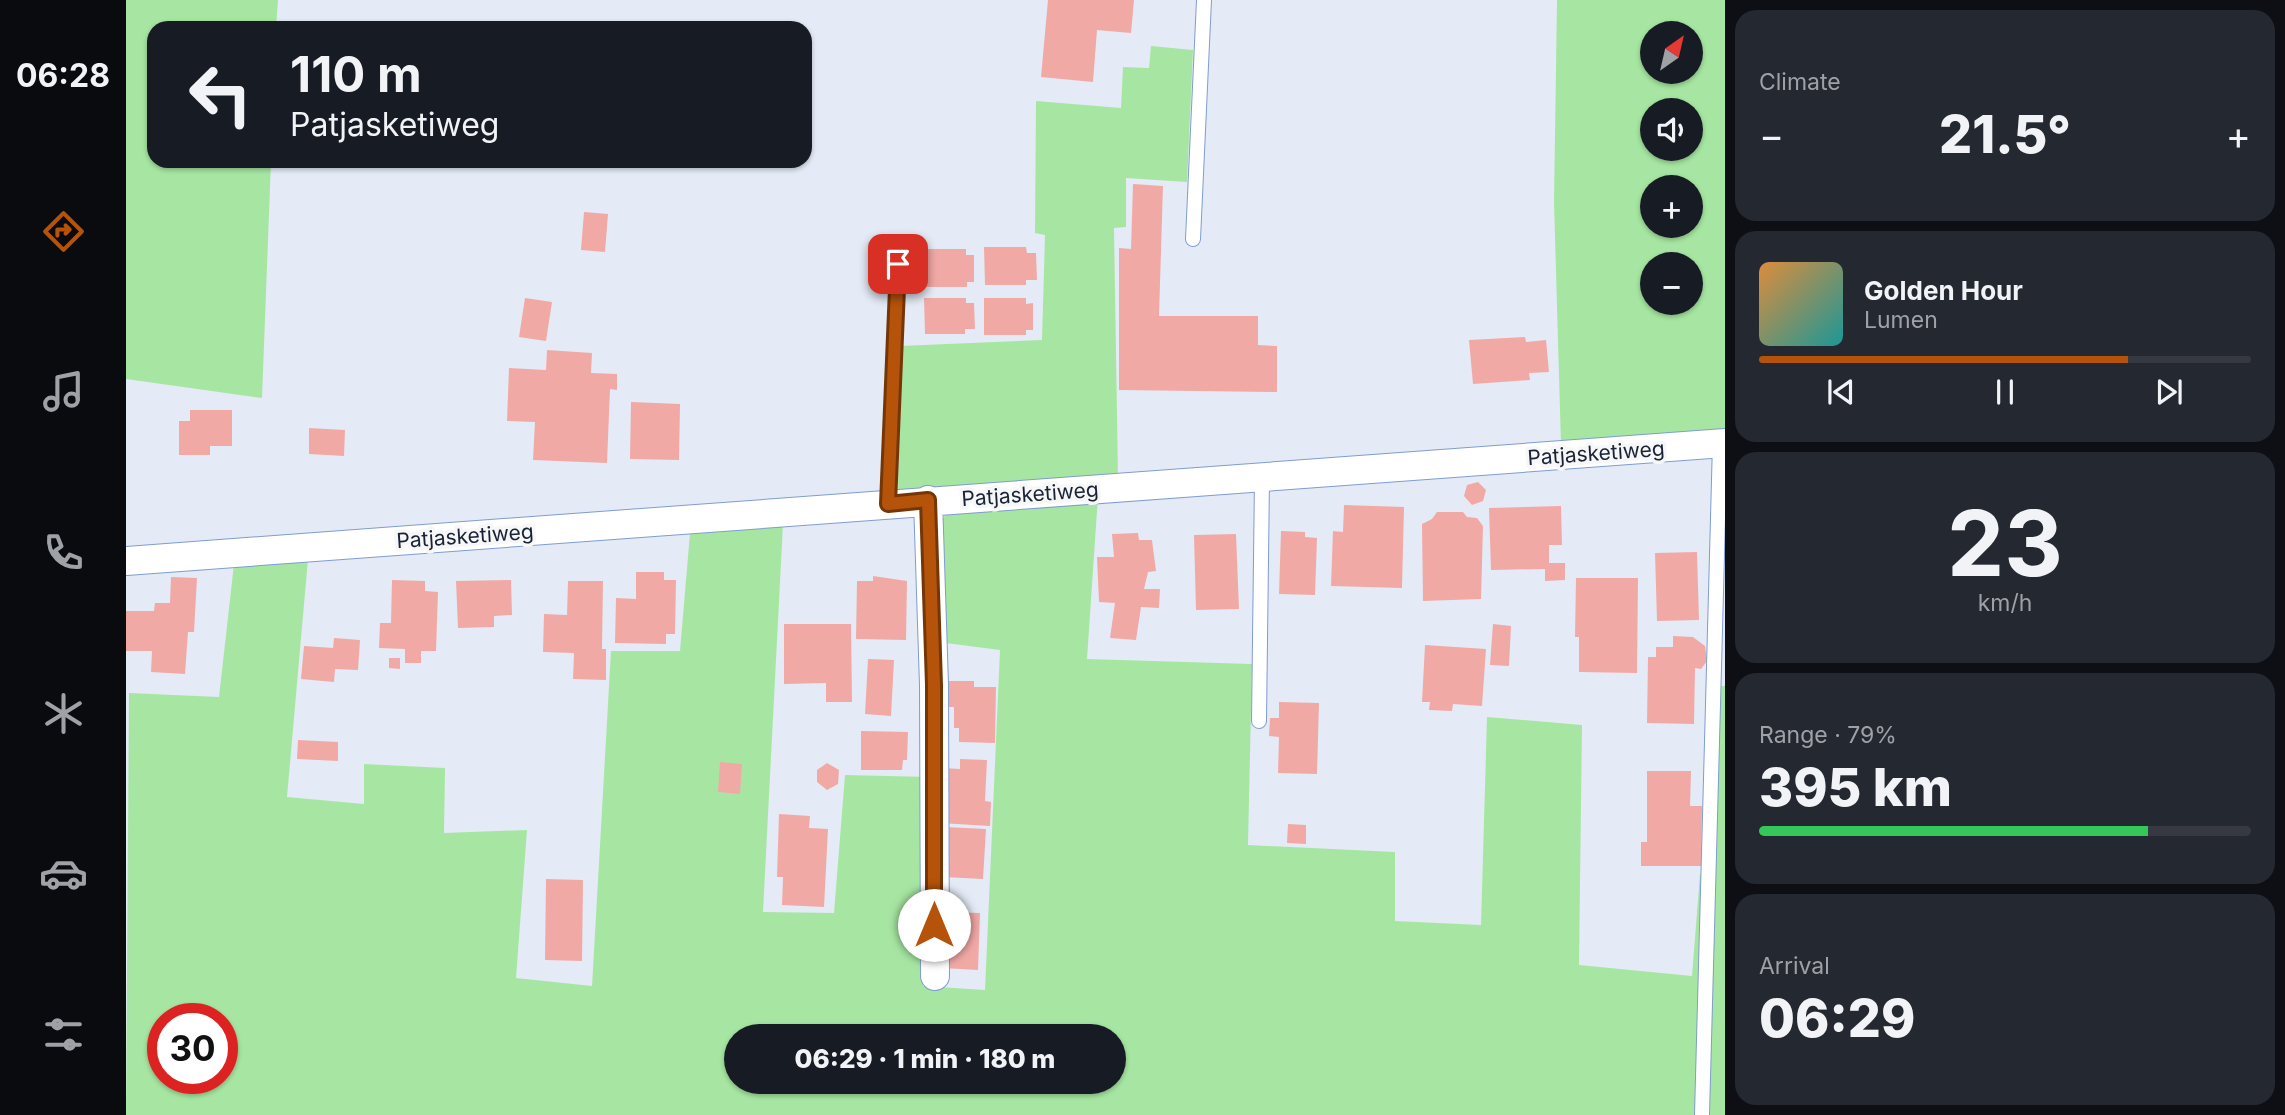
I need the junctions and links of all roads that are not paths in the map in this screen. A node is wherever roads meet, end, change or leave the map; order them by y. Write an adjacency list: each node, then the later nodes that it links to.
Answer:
1 (1204, 0): 2 (lane)
2 (1193, 239)
3 (898, 264): 7 (lane)
4 (1723, 443): 5 (street, Patjasketiweg); 11 (lane)
5 (1262, 478): 6 (street, Patjasketiweg); 9 (lane)
6 (928, 500): 7 (street, Patjasketiweg); 10 (street)
7 (888, 504): 8 (street, Patjasketiweg)
8 (126, 561)
9 (1259, 722)
10 (935, 976)
11 (1702, 1115)

